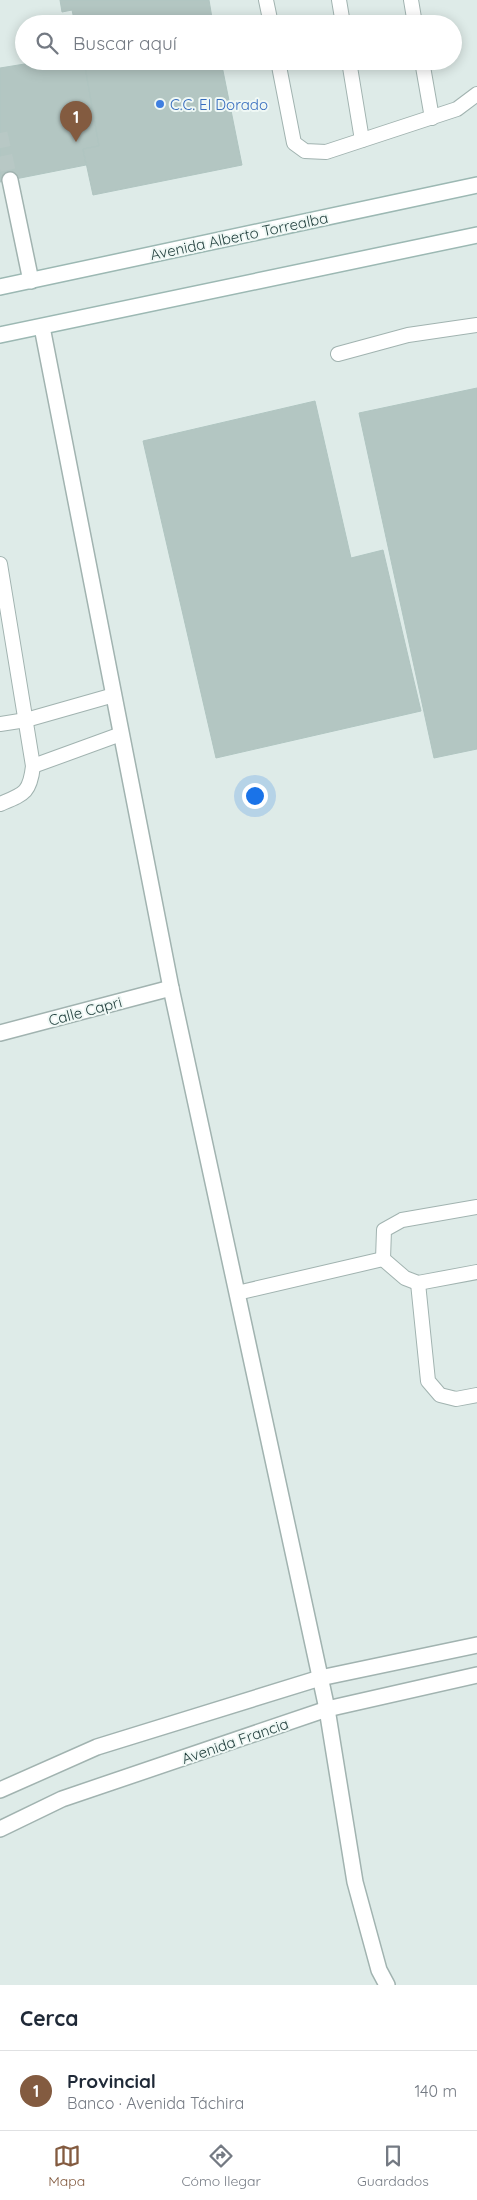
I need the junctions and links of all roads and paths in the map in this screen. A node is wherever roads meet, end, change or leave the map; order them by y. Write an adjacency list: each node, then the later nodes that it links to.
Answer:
1 (266, 0): 4 (lane)
2 (339, 0): 5 (lane)
3 (411, 0): 6 (lane)
4 (269, 15)
5 (342, 15)
6 (414, 15)
7 (280, 70): 12 (lane)
8 (350, 70): 12 (lane)
9 (424, 70): 11 (lane)
10 (477, 94): 11 (lane)
11 (432, 118): 12 (lane)
12 (362, 140)
13 (10, 180): 16 (street)
14 (477, 185): 16 (street, Avenida Alberto Torrealba)
15 (477, 235): 19 (street)
16 (31, 281): 17 (street, Avenida Alberto Torrealba)
17 (0, 288)
18 (477, 325): 21 (lane)
19 (42, 327): 20 (street); 23 (street)
20 (0, 335)
21 (338, 354)
22 (0, 564): 24 (lane)
23 (114, 695): 24 (lane); 26 (street)
24 (26, 720): 25 (lane); 27 (lane)
25 (0, 724)
26 (121, 734): 27 (lane); 29 (street)
27 (33, 766): 28 (lane)
28 (0, 804)
29 (171, 988): 30 (street, Calle Capri); 35 (street)
30 (0, 1033)
31 (477, 1207): 32 (lane)
32 (383, 1259): 34 (lane); 35 (lane)
33 (477, 1272): 34 (lane)
34 (418, 1283): 36 (lane)
35 (237, 1293): 39 (street)
36 (477, 1395)
37 (477, 1645): 39 (street)
38 (477, 1675): 40 (street, Avenida Francia)
39 (320, 1678): 40 (street); 41 (street)
40 (327, 1709): 42 (street, Avenida Francia); 43 (street)
41 (0, 1790)
42 (0, 1829)
43 (387, 1985)

